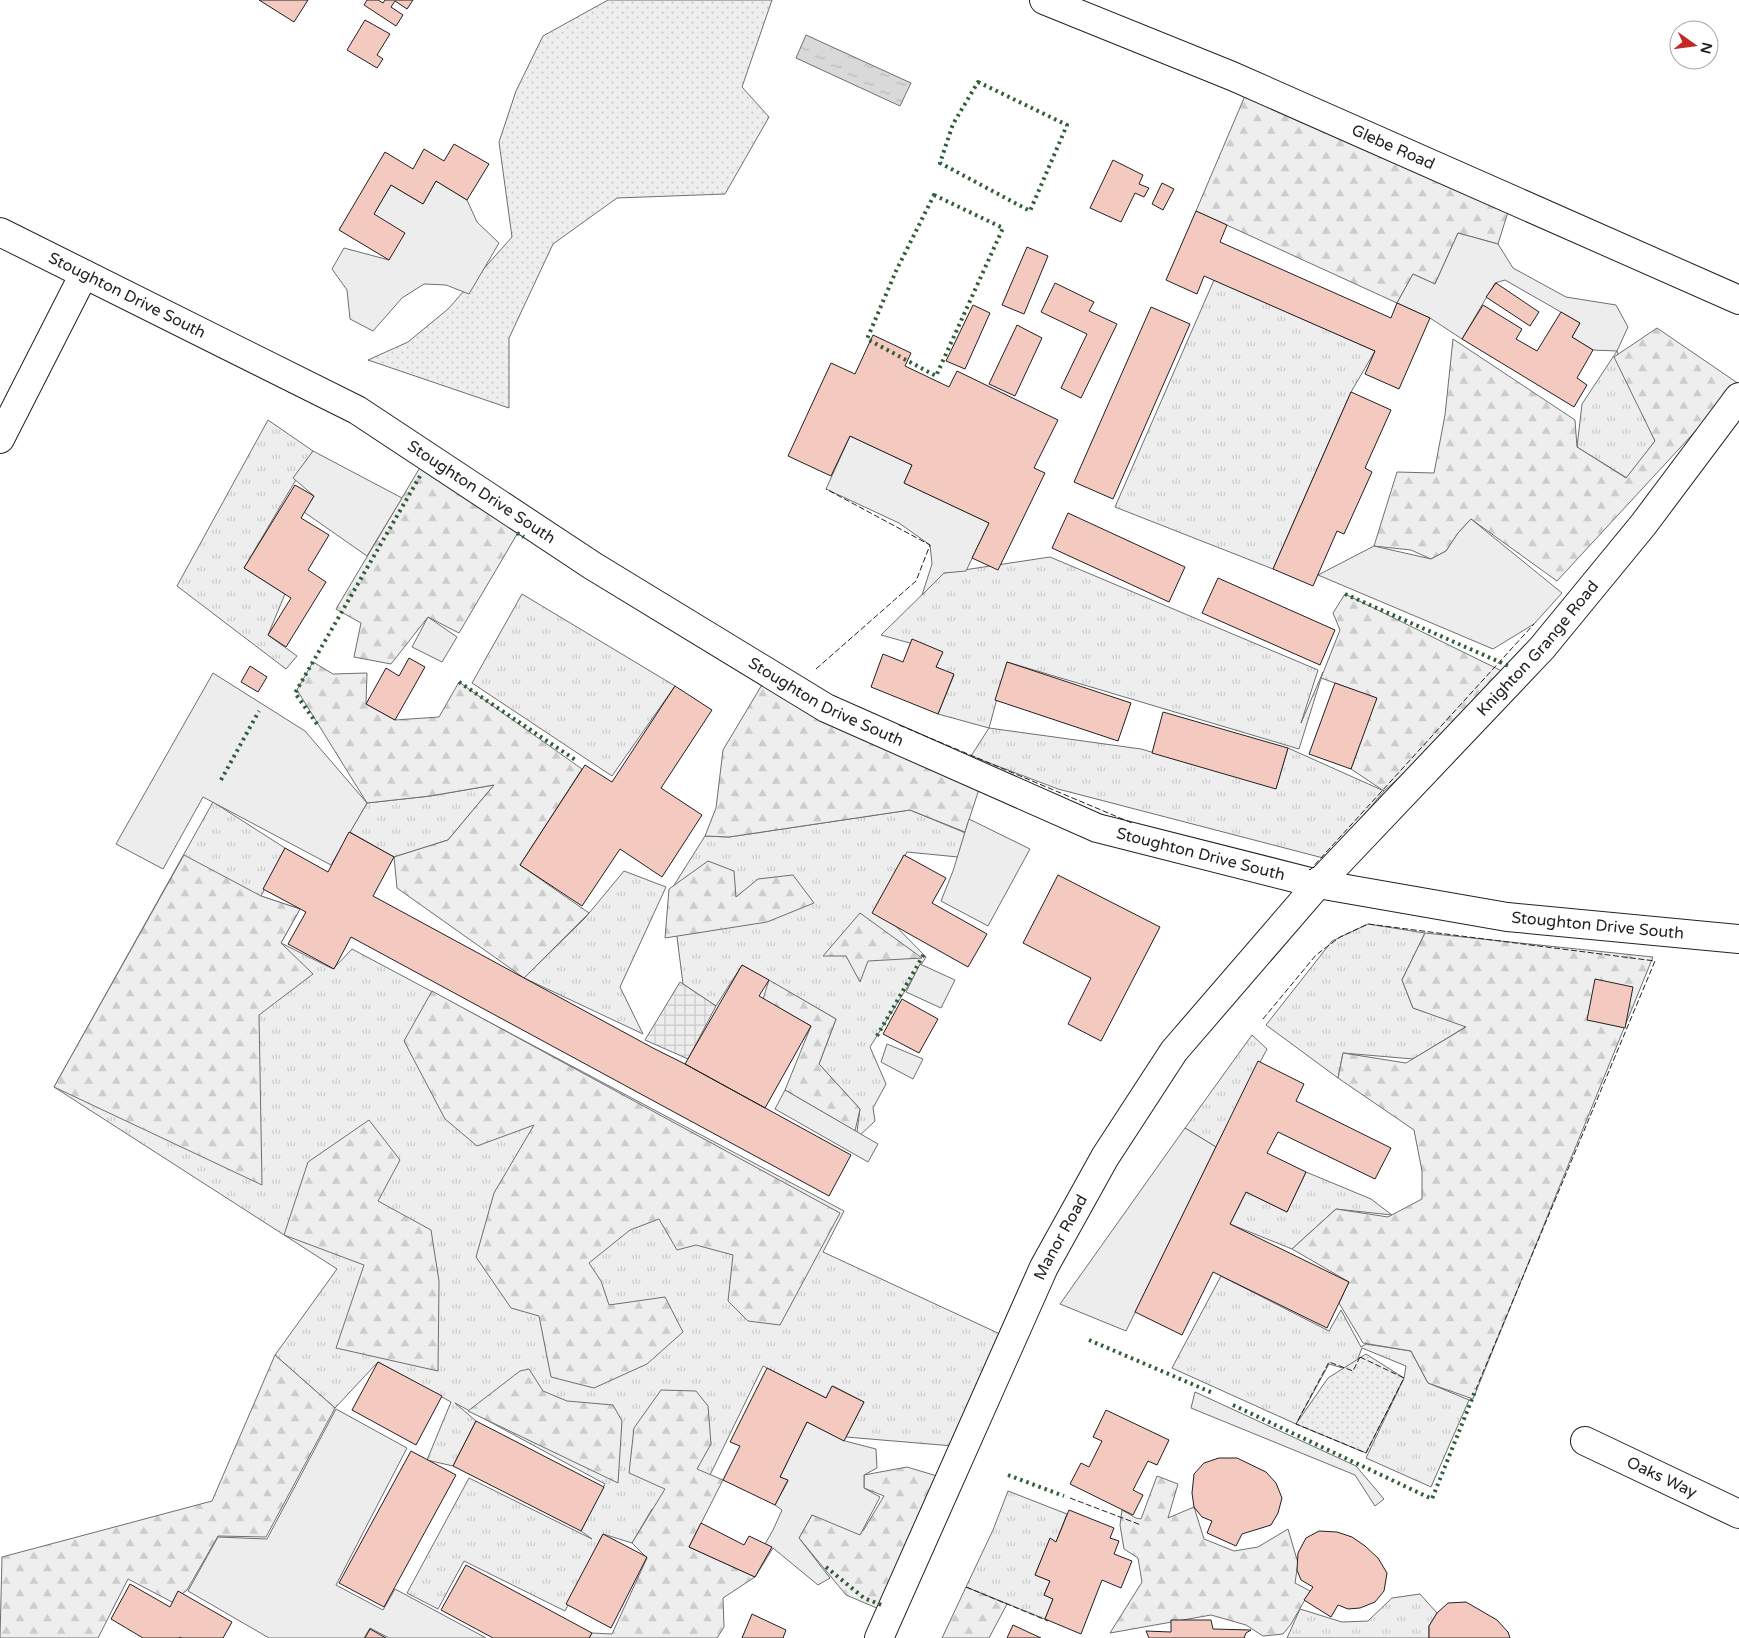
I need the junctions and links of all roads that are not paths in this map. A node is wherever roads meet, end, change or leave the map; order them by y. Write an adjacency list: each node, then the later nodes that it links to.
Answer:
1 (1044, 0): 4 (street, Glebe Road)
2 (0, 232): 3 (street, Stoughton Drive South)
3 (84, 274): 6 (street); 7 (street, Stoughton Drive South)
4 (1739, 300)
5 (1739, 396): 7 (street, Knighton Grange Road)
6 (0, 439)
7 (1318, 884): 8 (street, Stoughton Drive South); 11 (street, Manor Road)
8 (1739, 939)
9 (1585, 1441): 10 (street, Oaks Way)
10 (1739, 1514)
11 (879, 1638)

